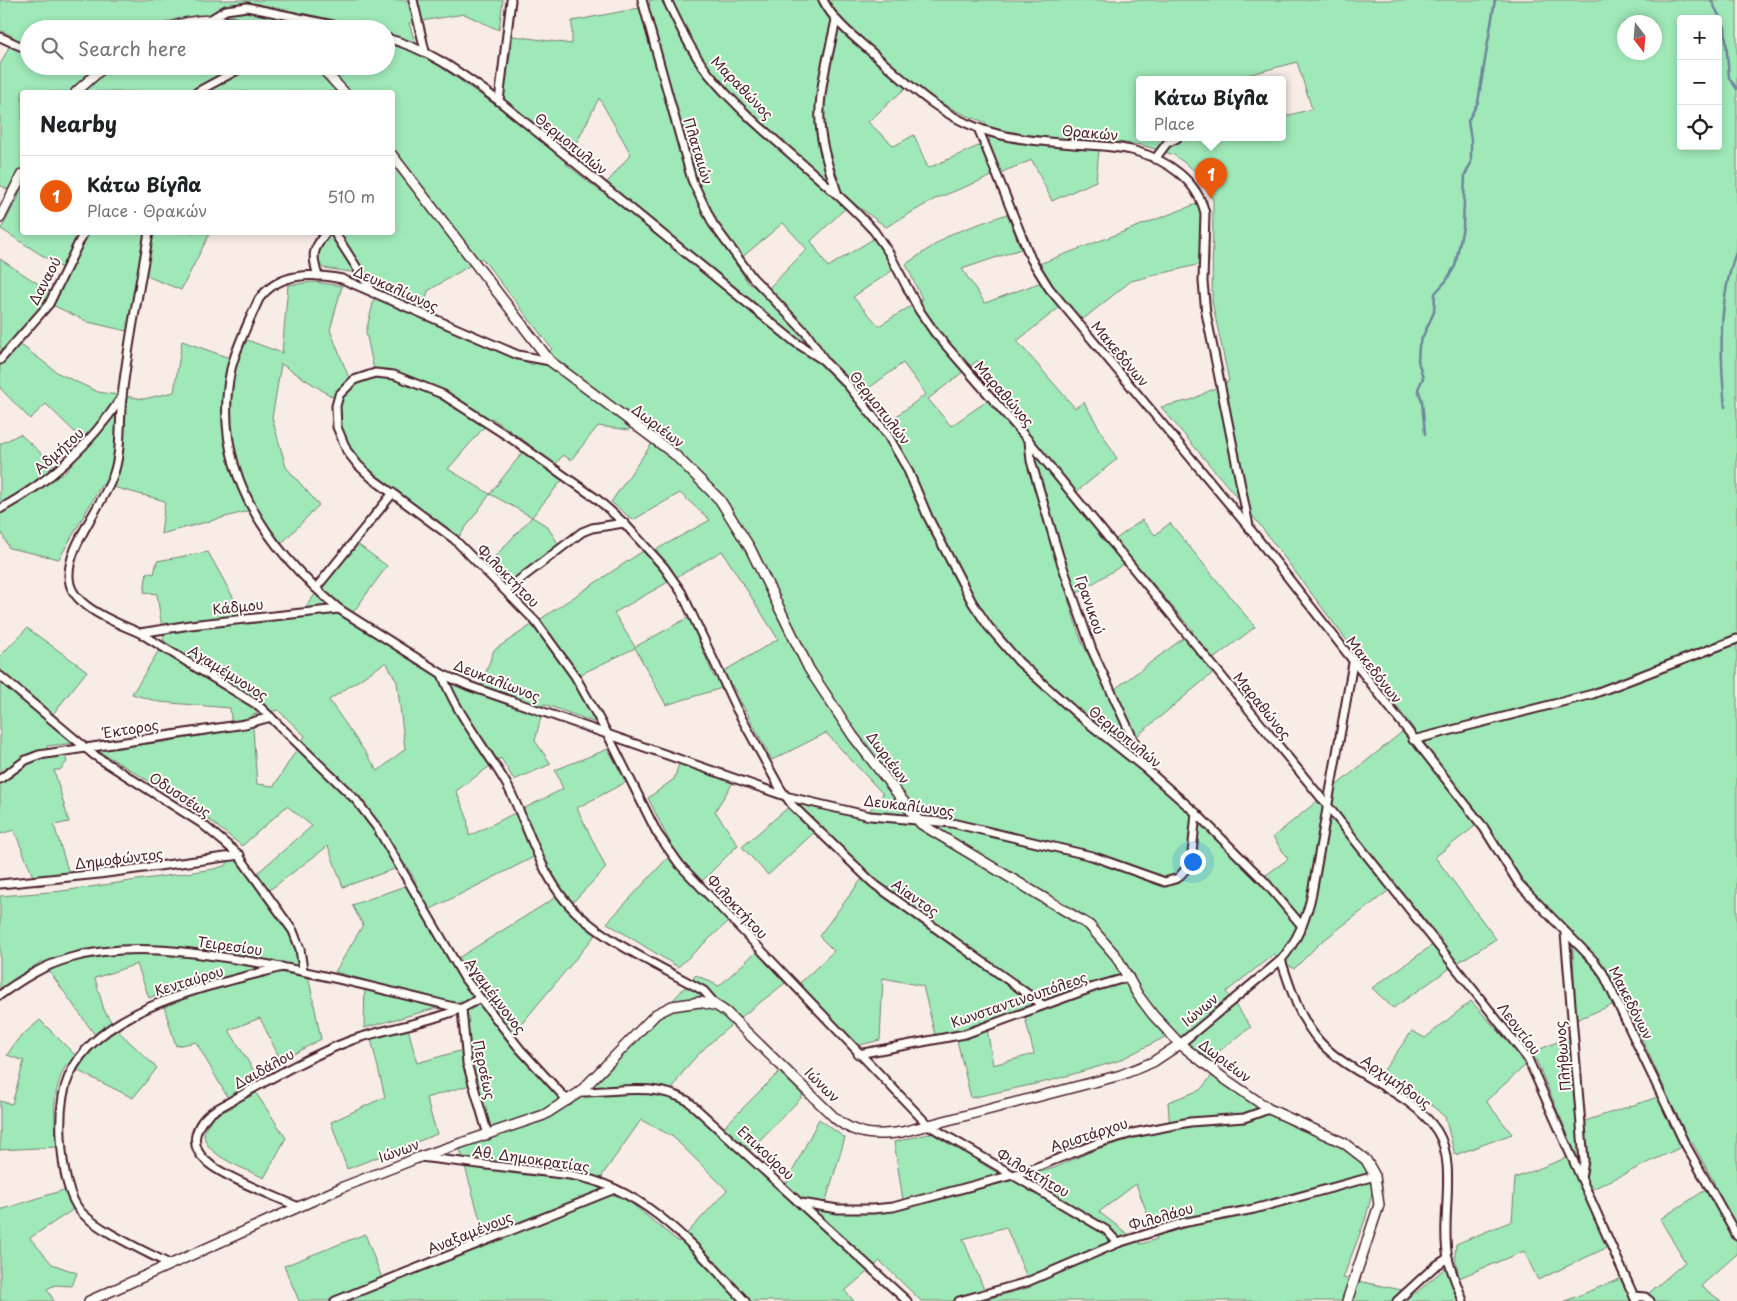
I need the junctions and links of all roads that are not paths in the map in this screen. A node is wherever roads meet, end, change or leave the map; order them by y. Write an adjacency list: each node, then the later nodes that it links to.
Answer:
1 (413, 0): 14 (street)
2 (511, 0): 21 (street)
3 (642, 0): 36 (street, Πλαταιών)
4 (667, 0): 27 (street, Μαραθώνος)
5 (823, 0): 10 (street, Θρακών)
6 (211, 19): 7 (street); 8 (street); 9 (street)
7 (202, 20)
8 (216, 20)
9 (309, 20)
10 (836, 20): 22 (street, Θρακών); 27 (street)
11 (0, 37): 13 (street)
12 (395, 41): 14 (street, Θερμοπυλών)
13 (20, 46)
14 (425, 50): 21 (street, Θερμοπυλών)
15 (94, 75): 18 (street)
16 (228, 75): 19 (street)
17 (328, 75): 20 (street)
18 (78, 90)
19 (201, 90)
20 (342, 90)
21 (498, 101): 36 (street, Θερμοπυλών)
22 (978, 128): 24 (street, Θρακών); 43 (street, Μακεδόνων)
23 (1170, 141): 24 (street)
24 (1155, 159): 43 (street, Θρακών)
25 (395, 160): 37 (street, Δωριέων)
26 (20, 178): 28 (street)
27 (839, 198): 39 (street, Μαραθώνος)
28 (0, 218)
29 (83, 235): 35 (street, Δαναού)
30 (149, 235): 38 (street, Αγαμέμνονος)
31 (324, 235): 33 (street)
32 (336, 235): 34 (street)
33 (318, 276): 34 (street, Δευκαλίωνος); 44 (street, Δευκαλίωνος)
34 (374, 294): 37 (street, Δευκαλίωνος)
35 (0, 360)
36 (823, 360): 56 (street, Θερμοπυλών)
37 (550, 361): 61 (street, Δωριέων)
38 (122, 397): 41 (street, Αδμήτου); 47 (street, Αγαμέμνονος)
39 (1029, 441): 56 (street, Γρανικού); 59 (street, Μαραθώνος)
40 (393, 493): 42 (street, Φιλοκτήτου); 44 (street); 45 (street, Φιλοκτήτου)
41 (0, 509)
42 (624, 523): 45 (street); 58 (street, Φιλοκτήτου)
43 (1250, 529): 49 (street, Μακεδόνων)
44 (316, 588): 46 (street, Δευκαλίωνος)
45 (506, 590): 53 (street, Φιλοκτήτου)
46 (340, 609): 47 (street, Κάδμου); 50 (street, Δευκαλίωνος)
47 (140, 632): 52 (street, Αγαμέμνονος)
48 (1737, 639): 54 (street)
49 (1353, 663): 54 (street, Μακεδόνων); 59 (street, Ιώνων)
50 (442, 674): 53 (street, Δευκαλίωνος); 73 (street)
51 (0, 676): 55 (street, Οδυσσέως)
52 (271, 717): 55 (street, Έκτορος); 71 (street, Αγαμέμνονος)
53 (608, 733): 58 (street, Δευκαλίωνος); 76 (street, Φιλοκτήτου)
54 (1413, 740): 65 (street, Μακεδόνων)
55 (86, 749): 57 (street, Έκτορος); 62 (street, Οδυσσέως)
56 (1147, 770): 60 (street, Θερμοπυλών)
57 (0, 779)
58 (785, 796): 61 (street, Δευκαλίωνος); 72 (street, Aiαντος)
59 (1327, 805): 64 (street, Ιώνων); 85 (street, Λεοντίου)
60 (1196, 813): 61 (street, Δευκαλίωνος); 64 (street, Θερμοπυλών)
61 (917, 820): 69 (street, Δωριέων)
62 (240, 855): 63 (street, Δημοφώντος); 68 (street, Οδυσσέως)
63 (0, 884)
64 (1302, 926): 66 (street, Ιώνων)
65 (1565, 933): 85 (street, Πλήθωνος); 89 (street, Μακεδόνων)
66 (1281, 960): 75 (street, Ιώνων); 91 (street, Αρχιμήδους)
67 (285, 966): 68 (street, Τειρεσίου); 70 (street, Τειρεσίου); 92 (street, Κενταύρου)
68 (303, 970): 74 (street, Τειρεσίου)
69 (1128, 977): 72 (street, Κωνσταντινουπόλεος); 75 (street, Δωριέων)
70 (0, 995)
71 (479, 998): 74 (street, Δαιδάλου); 78 (street, Αγαμέμνονος)
72 (1043, 1005): 76 (street, Κωνσταντινουπόλεος)
73 (717, 1006): 77 (street, Ιώνων); 80 (street, Ιώνων)
74 (462, 1009): 81 (street, Περσέως); 88 (street, Δαιδάλου)
75 (1180, 1044): 79 (street, Δωριέων); 80 (street, Ιώνων)
76 (858, 1054): 80 (street, Φιλοκτήτου)
77 (580, 1092): 78 (street, Ιώνων); 87 (street, Επικούρου)
78 (568, 1101): 81 (street, Ιώνων)
79 (1269, 1109): 83 (street, Αριστάρχου); 84 (street, Δωριέων)
80 (928, 1125): 83 (street, Φιλοκτήτου)
81 (488, 1135): 82 (street, Ιώνων)
82 (420, 1157): 86 (street, Αθ. Δημοκρατίας); 88 (street, Ιώνων)
83 (1012, 1176): 87 (street, Αριστάρχου); 90 (street, Φιλοκτήτου)
84 (1375, 1176): 90 (street, Φιλολάου); 99 (street, Δωριέων)
85 (1581, 1178): 93 (street, Λεοντίου)
86 (615, 1189): 95 (street, Αναξαμένους); 96 (street, Αθ. Δημοκρατίας)
87 (801, 1202): 97 (street, Επικούρου)
88 (296, 1206): 92 (street, Ιώνων)
89 (1737, 1236)
90 (1118, 1243): 98 (street, Φιλολάου)
91 (1448, 1258): 100 (street); 101 (street, Αρχιμήδους)
92 (169, 1264): 94 (street, Ιώνων)
93 (1635, 1299): 102 (street)
94 (89, 1301)
95 (335, 1301)
96 (745, 1301)
97 (907, 1301)
98 (959, 1301)
99 (1347, 1301)
100 (1397, 1301)
101 (1462, 1301)
102 (1650, 1301)

